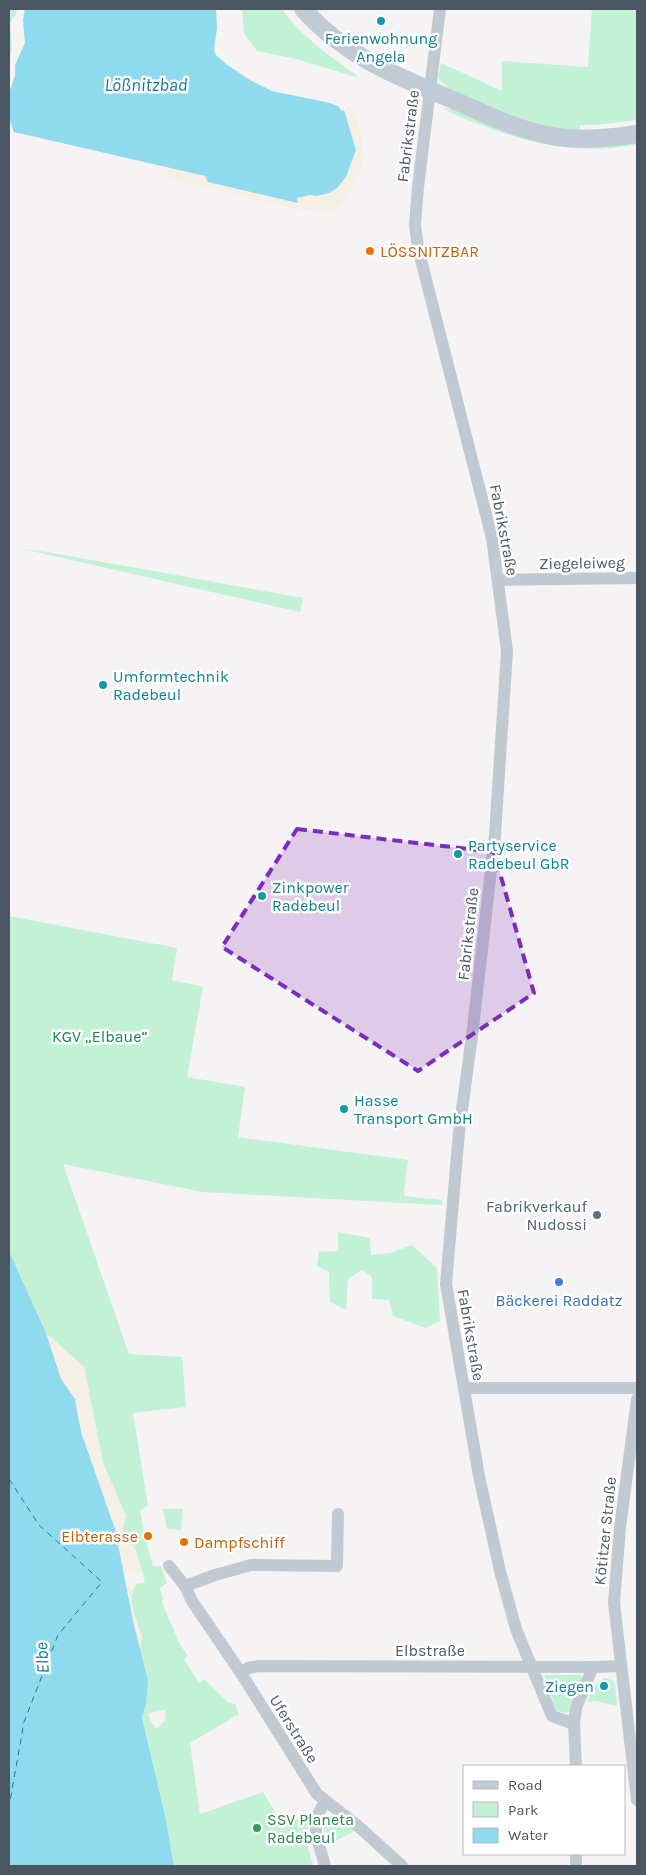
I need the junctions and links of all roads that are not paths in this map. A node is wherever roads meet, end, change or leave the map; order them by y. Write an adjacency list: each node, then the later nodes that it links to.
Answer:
1 (303, 9): 3 (street)
2 (440, 9): 3 (street, Fabrikstraße)
3 (429, 90): 4 (street); 6 (street, Fabrikstraße)
4 (637, 134)
5 (637, 578): 6 (street, Ziegeleiweg)
6 (498, 580): 7 (street, Fabrikstraße)
7 (464, 1388): 8 (street); 13 (street, Fabrikstraße)
8 (637, 1388)
9 (637, 1399): 14 (street, Kötitzer Straße)
10 (338, 1514): 12 (street)
11 (169, 1566): 12 (street, Uferstraße)
12 (185, 1586): 16 (street, Uferstraße)
13 (530, 1666): 15 (street, Elbstraße); 16 (street, Elbstraße); 17 (street, Fabrikstraße)
14 (621, 1666): 15 (street, Elbstraße); 19 (street, Kötitzer Straße)
15 (593, 1667): 17 (street)
16 (241, 1673): 21 (street, Uferstraße)
17 (574, 1724): 18 (street)
18 (576, 1765)
19 (635, 1766): 20 (street, Kötitzer Straße)
20 (637, 1800)
21 (325, 1802): 22 (street); 23 (street, Uferstraße)
22 (326, 1866)
23 (402, 1866)

